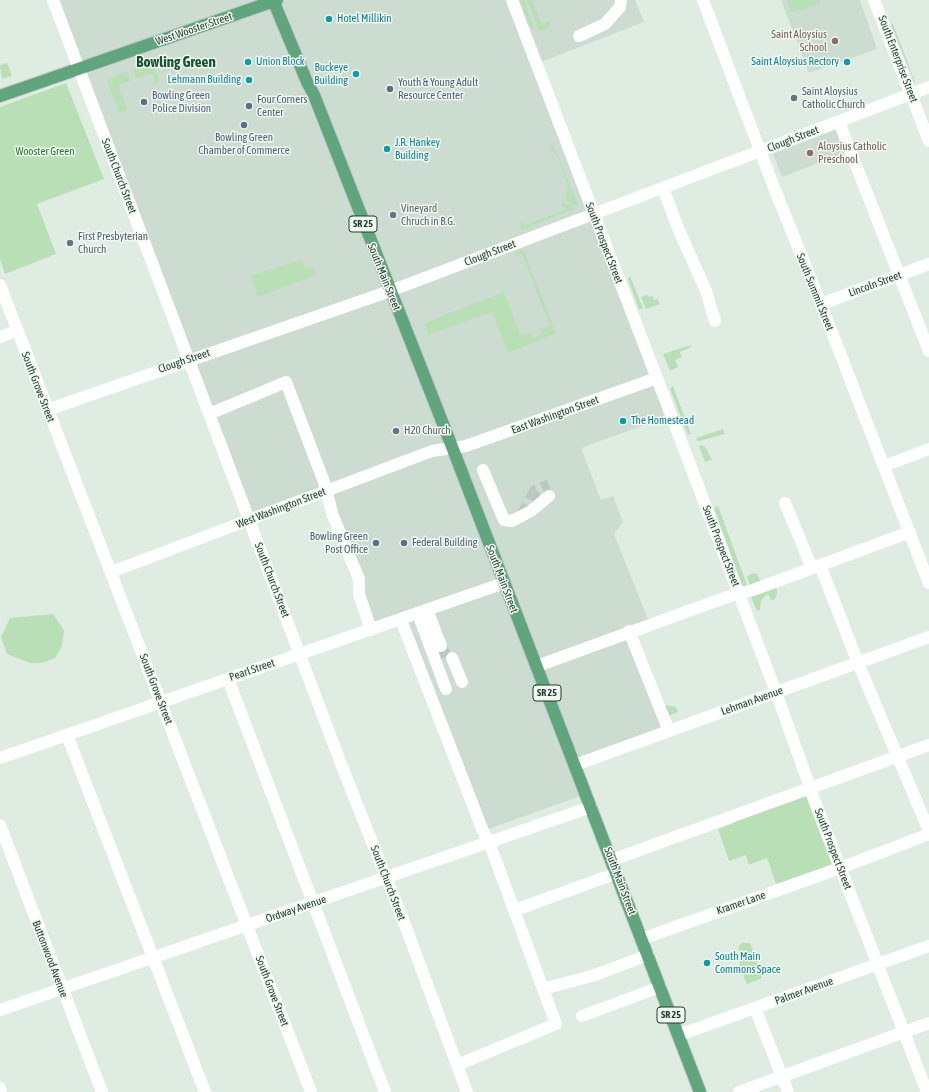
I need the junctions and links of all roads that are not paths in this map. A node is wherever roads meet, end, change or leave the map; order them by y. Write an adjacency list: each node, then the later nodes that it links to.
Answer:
1 (52, 0): 8 (street, South Church Street)
2 (275, 0): 8 (main road, West Wooster Street); 20 (main road, South Main Street / SR 25)
3 (512, 0): 16 (street, South Prospect Street)
4 (621, 0): 7 (street)
5 (703, 0): 14 (street, South Summit Street)
6 (874, 0): 10 (street, South Enterprise Street)
7 (579, 36)
8 (79, 68): 11 (main road, West Wooster Street); 26 (street, South Church Street)
9 (929, 87): 10 (street, Clough Street)
10 (911, 94): 12 (street, Clough Street); 13 (street, South Enterprise Street)
11 (0, 96)
12 (839, 122): 14 (street, Clough Street); 18 (street)
13 (929, 141)
14 (760, 152): 15 (street, Clough Street); 21 (street, South Summit Street)
15 (663, 188): 16 (street, Clough Street); 22 (street)
16 (593, 213): 20 (street, Clough Street); 27 (street, South Prospect Street)
17 (929, 264): 18 (street, Lincoln Street)
18 (899, 275): 21 (street, Lincoln Street); 25 (street)
19 (0, 285): 23 (street, South Grove Street)
20 (390, 291): 26 (street, Clough Street); 30 (main road, South Main Street / SR 25)
21 (821, 304): 32 (street, South Summit Street)
22 (715, 321)
23 (16, 331): 24 (street); 28 (street, South Grove Street)
24 (0, 337)
25 (929, 351)
26 (189, 359): 28 (street, Clough Street); 29 (street, South Church Street)
27 (657, 378): 30 (street, East Washington Street); 43 (street, South Prospect Street)
28 (47, 410): 40 (street, South Grove Street)
29 (210, 414): 35 (street); 37 (street, South Church Street)
30 (452, 448): 35 (street, West Washington Street); 42 (main road, South Main Street / SR 25)
31 (929, 449): 32 (street)
32 (884, 466): 38 (street, South Summit Street)
33 (483, 470): 34 (street)
34 (549, 496)
35 (327, 497): 37 (street, West Washington Street); 46 (street)
36 (785, 503): 39 (street)
37 (249, 520): 40 (street, West Washington Street); 50 (street, South Church Street)
38 (910, 532): 39 (street); 41 (street, South Summit Street)
39 (816, 566): 43 (street); 52 (street)
40 (111, 572): 56 (street, South Grove Street)
41 (929, 583)
42 (504, 584): 44 (street, Pearl Street); 53 (main road, South Main Street / SR 25)
43 (738, 593): 47 (street); 55 (street, South Prospect Street)
44 (425, 611): 45 (street, Pearl Street); 49 (street); 51 (street)
45 (401, 620): 46 (street, Pearl Street); 67 (street)
46 (371, 630): 50 (street, Pearl Street)
47 (629, 631): 53 (street); 57 (street)
48 (929, 637): 52 (street, Lehman Avenue)
49 (444, 645)
50 (300, 654): 54 (street, Pearl Street); 71 (street, South Church Street)
51 (449, 659)
52 (858, 662): 55 (street, Lehman Avenue); 60 (street)
53 (536, 666): 62 (main road, South Main Street / SR 25)
54 (228, 679): 56 (street, Pearl Street); 72 (street)
55 (776, 692): 57 (street, Lehman Avenue); 63 (street, South Prospect Street)
56 (161, 703): 58 (street, Pearl Street); 74 (street, South Grove Street)
57 (669, 731): 62 (street, Lehman Avenue)
58 (67, 735): 61 (street, Pearl Street); 78 (street)
59 (929, 745): 60 (street)
60 (897, 756): 63 (street); 66 (street)
61 (0, 758)
62 (575, 765): 64 (main road, South Main Street / SR 25)
63 (810, 787): 68 (street); 69 (street, South Prospect Street)
64 (591, 807): 67 (street, Ordway Avenue); 68 (main road, South Main Street / SR 25)
65 (0, 825): 81 (street, Buttonwood Avenue)
66 (929, 833): 69 (street, Kramer Lane)
67 (489, 842): 71 (street, Ordway Avenue); 73 (street)
68 (612, 860): 70 (main road, South Main Street / SR 25)
69 (840, 868): 75 (street, Kramer Lane); 79 (street, South Prospect Street)
70 (617, 873): 73 (street); 75 (main road, South Main Street / SR 25)
71 (385, 878): 72 (street, Ordway Avenue); 89 (street, South Church Street)
72 (313, 903): 74 (street, Ordway Avenue); 96 (street)
73 (515, 910): 82 (street)
74 (247, 925): 78 (street, Ordway Avenue); 95 (street, South Grove Street)
75 (642, 939): 77 (main road, South Main Street / SR 25)
76 (929, 946): 79 (street, Palmer Avenue)
77 (648, 955): 80 (main road, South Main Street / SR 25); 82 (street)
78 (153, 957): 81 (street, Ordway Avenue); 94 (street)
79 (878, 964): 83 (street, Palmer Avenue); 87 (street, South Prospect Street)
80 (660, 987): 85 (street); 88 (main road, South Main Street / SR 25)
81 (61, 988): 84 (street, Ordway Avenue); 93 (street, Buttonwood Avenue)
82 (543, 989): 89 (street)
83 (755, 1008): 88 (street, Palmer Avenue); 90 (street)
84 (0, 1010)
85 (582, 1016)
86 (929, 1023): 87 (street)
87 (904, 1032): 90 (street); 101 (street, South Prospect Street)
88 (679, 1036): 98 (main road, South Main Street / SR 25)
89 (457, 1065): 97 (street, South Church Street)
90 (782, 1076): 99 (street); 100 (street)
91 (0, 1088): 92 (street)
92 (1, 1092)
93 (102, 1092)
94 (205, 1092)
95 (311, 1092)
96 (385, 1092)
97 (467, 1092)
98 (700, 1092)
99 (738, 1092)
100 (788, 1092)
101 (927, 1092)

